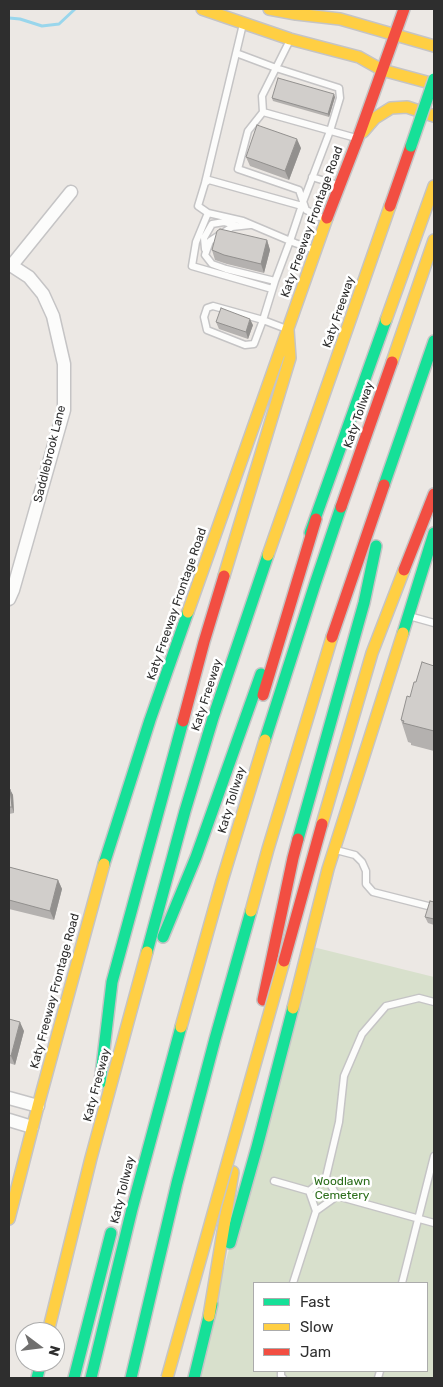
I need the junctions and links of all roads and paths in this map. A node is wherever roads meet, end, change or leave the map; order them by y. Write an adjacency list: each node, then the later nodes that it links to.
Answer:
1 (202, 9): 4 (main road)
2 (269, 9): 6 (main road)
3 (404, 9): 6 (main road, Katy Freeway Frontage Road)
4 (224, 12): 5 (main road)
5 (243, 22): 7 (main road); 9 (lane)
6 (394, 35): 8 (main road); 11 (main road, Katy Freeway Frontage Road)
7 (290, 38): 10 (lane); 11 (main road)
8 (434, 46)
9 (236, 53): 10 (lane); 19 (lane)
10 (276, 68): 14 (lane); 16 (lane)
11 (382, 70): 13 (main road); 17 (main road, Katy Freeway Frontage Road)
12 (434, 79): 49 (main road, Katy Freeway, bridge)
13 (434, 84)
14 (263, 112): 16 (lane); 23 (lane)
15 (434, 116): 17 (main road)
16 (330, 130): 17 (lane); 18 (lane)
17 (358, 138): 20 (main road, Katy Freeway Frontage Road)
18 (312, 177): 20 (lane); 23 (lane)
19 (205, 182): 23 (lane); 24 (lane)
20 (339, 186): 25 (main road, Katy Freeway Frontage Road)
21 (434, 186): 40 (main road, Katy Tollway)
22 (71, 192): 32 (street)
23 (302, 204): 25 (lane); 29 (lane)
24 (208, 213): 26 (lane); 34 (lane)
25 (326, 219): 30 (main road, Katy Freeway Frontage Road)
26 (251, 225): 27 (lane); 29 (lane)
27 (238, 227): 31 (lane); 31 (lane)
28 (434, 240): 60 (main road, Katy Tollway)
29 (290, 241): 30 (lane); 33 (lane)
30 (315, 250): 36 (main road, Katy Freeway Frontage Road)
31 (206, 255): 33 (lane)
32 (10, 265): 42 (street, Saddlebrook Lane)
33 (275, 280): 34 (lane)
34 (272, 289): 35 (lane)
35 (263, 320): 35 (lane); 36 (lane)
36 (288, 330): 51 (main road, Katy Freeway Frontage Road); 55 (main road)
37 (434, 341): 38 (main road)
38 (399, 443): 68 (main road); 73 (main road)
39 (434, 494): 74 (main road, bridge)
40 (316, 519): 45 (main road); 49 (main road)
41 (434, 533): 43 (main road)
42 (9, 599)
43 (408, 615): 44 (lane); 46 (main road)
44 (434, 623)
45 (249, 743)
46 (334, 850): 47 (lane); 68 (main road)
47 (428, 906)
48 (434, 1002): 56 (lane)
49 (129, 1019): 55 (main road, Katy Freeway)
50 (9, 1098): 51 (street)
51 (38, 1106): 53 (main road, Katy Freeway Frontage Road)
52 (9, 1120): 53 (street)
53 (32, 1127): 62 (main road, Katy Freeway Frontage Road)
54 (434, 1156): 63 (lane)
55 (91, 1158): 69 (main road, Katy Freeway)
56 (326, 1177): 58 (lane); 59 (lane)
57 (274, 1181): 58 (lane)
58 (309, 1191): 61 (lane)
59 (337, 1196): 61 (lane); 63 (lane)
60 (132, 1209): 71 (main road, Katy Tollway); 72 (main road)
61 (316, 1211): 66 (lane)
62 (9, 1218)
63 (418, 1218): 65 (lane); 67 (lane)
64 (114, 1223): 70 (main road)
65 (434, 1223)
66 (293, 1282)
67 (402, 1282)
68 (209, 1316): 75 (main road)
69 (50, 1322)
70 (74, 1378)
71 (91, 1378)
72 (100, 1378)
73 (131, 1378)
74 (167, 1378)
75 (194, 1378)

